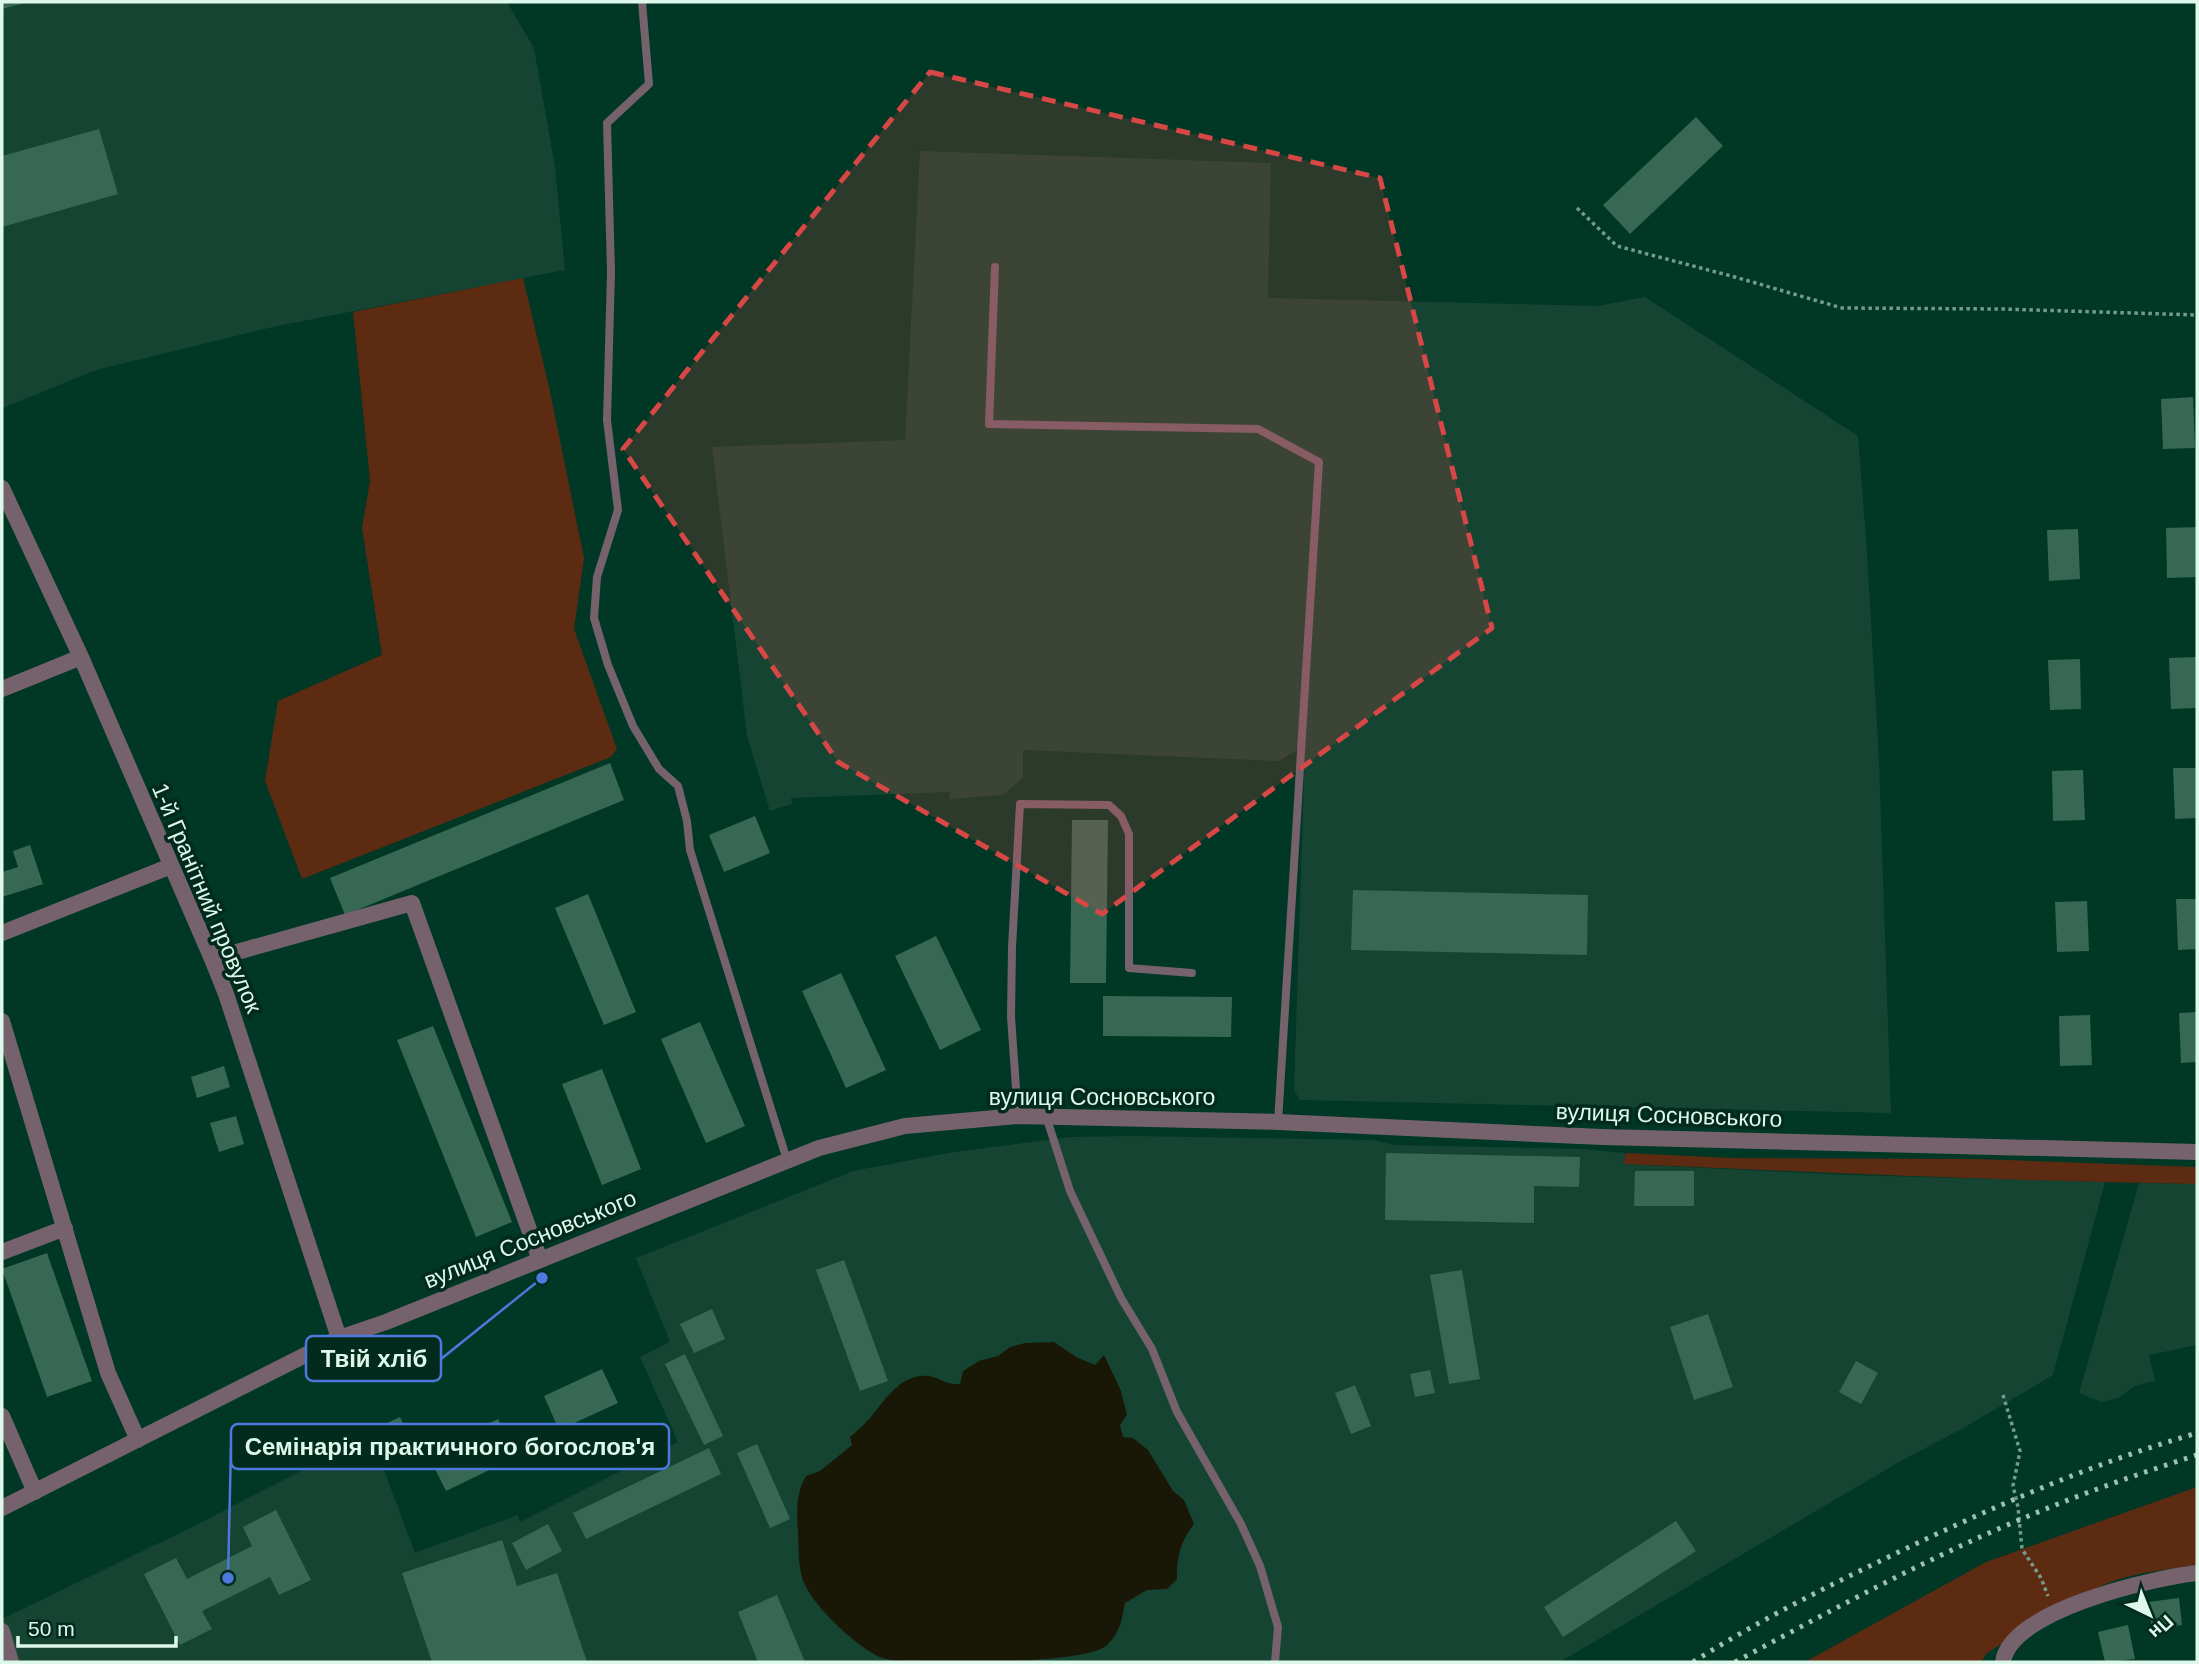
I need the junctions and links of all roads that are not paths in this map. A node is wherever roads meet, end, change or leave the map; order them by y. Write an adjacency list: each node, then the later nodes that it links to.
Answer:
1 (642, 2): 15 (lane)
2 (995, 267): 13 (lane)
3 (2, 488): 4 (street, 1-й Гранітний провулок)
4 (80, 657): 5 (street); 6 (street, 1-й Гранітний провулок)
5 (2, 690)
6 (171, 866): 7 (street); 8 (street, 1-й Гранітний провулок)
7 (2, 933)
8 (212, 959): 18 (street); 19 (street, 1-й Гранітний провулок)
9 (1192, 973): 11 (lane)
10 (2, 1021): 16 (street)
11 (1018, 1116): 12 (street, вулиця Сосновського); 15 (street, вулиця Сосновського)
12 (1046, 1116): 13 (street, вулиця Сосновського); 27 (lane)
13 (1278, 1122): 14 (street, вулиця Сосновського)
14 (2197, 1152)
15 (787, 1160): 18 (street, вулиця Сосновського)
16 (65, 1228): 17 (street); 21 (street)
17 (2, 1252)
18 (540, 1260): 19 (street, вулиця Сосновського)
19 (339, 1338): 21 (street, вулиця Сосновського)
20 (2, 1416): 22 (street)
21 (138, 1440): 22 (street, вулиця Сосновського)
22 (35, 1492): 23 (street, вулиця Сосновського)
23 (2, 1508)
24 (2197, 1573): 28 (street)
25 (2, 1631): 26 (street)
26 (11, 1662)
27 (1275, 1662)
28 (2003, 1662)

